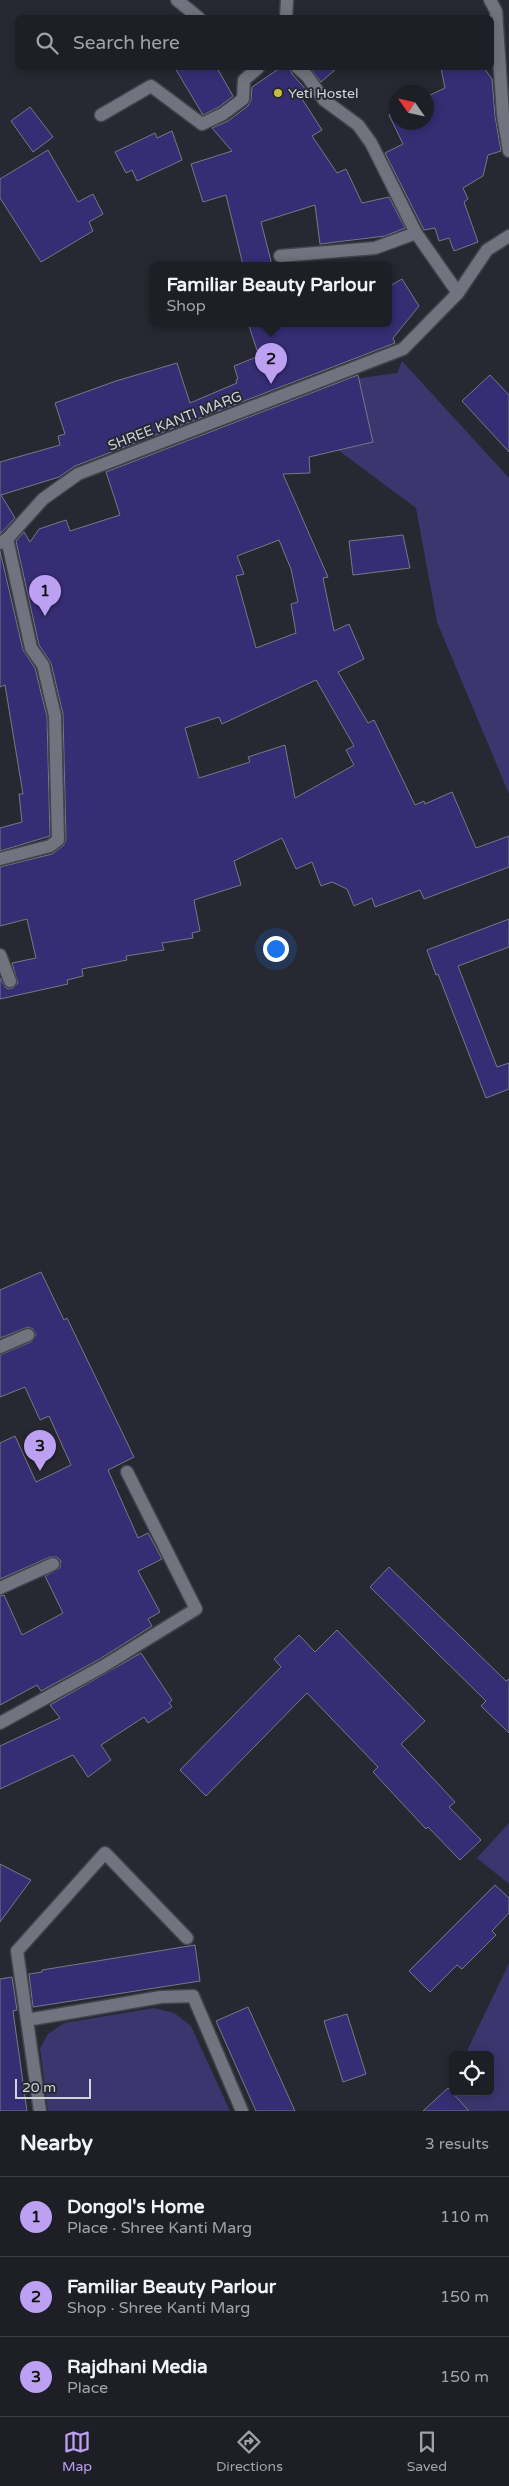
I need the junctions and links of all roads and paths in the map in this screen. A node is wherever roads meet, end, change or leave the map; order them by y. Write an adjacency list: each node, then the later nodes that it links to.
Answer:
1 (177, 0): 4 (street)
2 (287, 0): 5 (street)
3 (490, 0): 9 (street)
4 (195, 15)
5 (286, 15)
6 (256, 70): 8 (street)
7 (300, 70): 10 (street)
8 (101, 115)
9 (509, 151)
10 (416, 233): 12 (street); 13 (street)
11 (509, 236): 13 (street, SHREE KANTI MARG)
12 (280, 256)
13 (458, 293): 14 (street, SHREE KANTI MARG)
14 (4, 541): 15 (street)
15 (0, 859)
16 (0, 955): 17 (street)
17 (10, 981)
18 (28, 1336): 19 (street)
19 (0, 1347)
20 (127, 1472): 23 (street)
21 (52, 1564): 22 (street)
22 (0, 1588)
23 (0, 1722)
24 (188, 1938): 25 (street)
25 (27, 2020): 26 (street); 27 (street)
26 (40, 2111)
27 (242, 2111)

